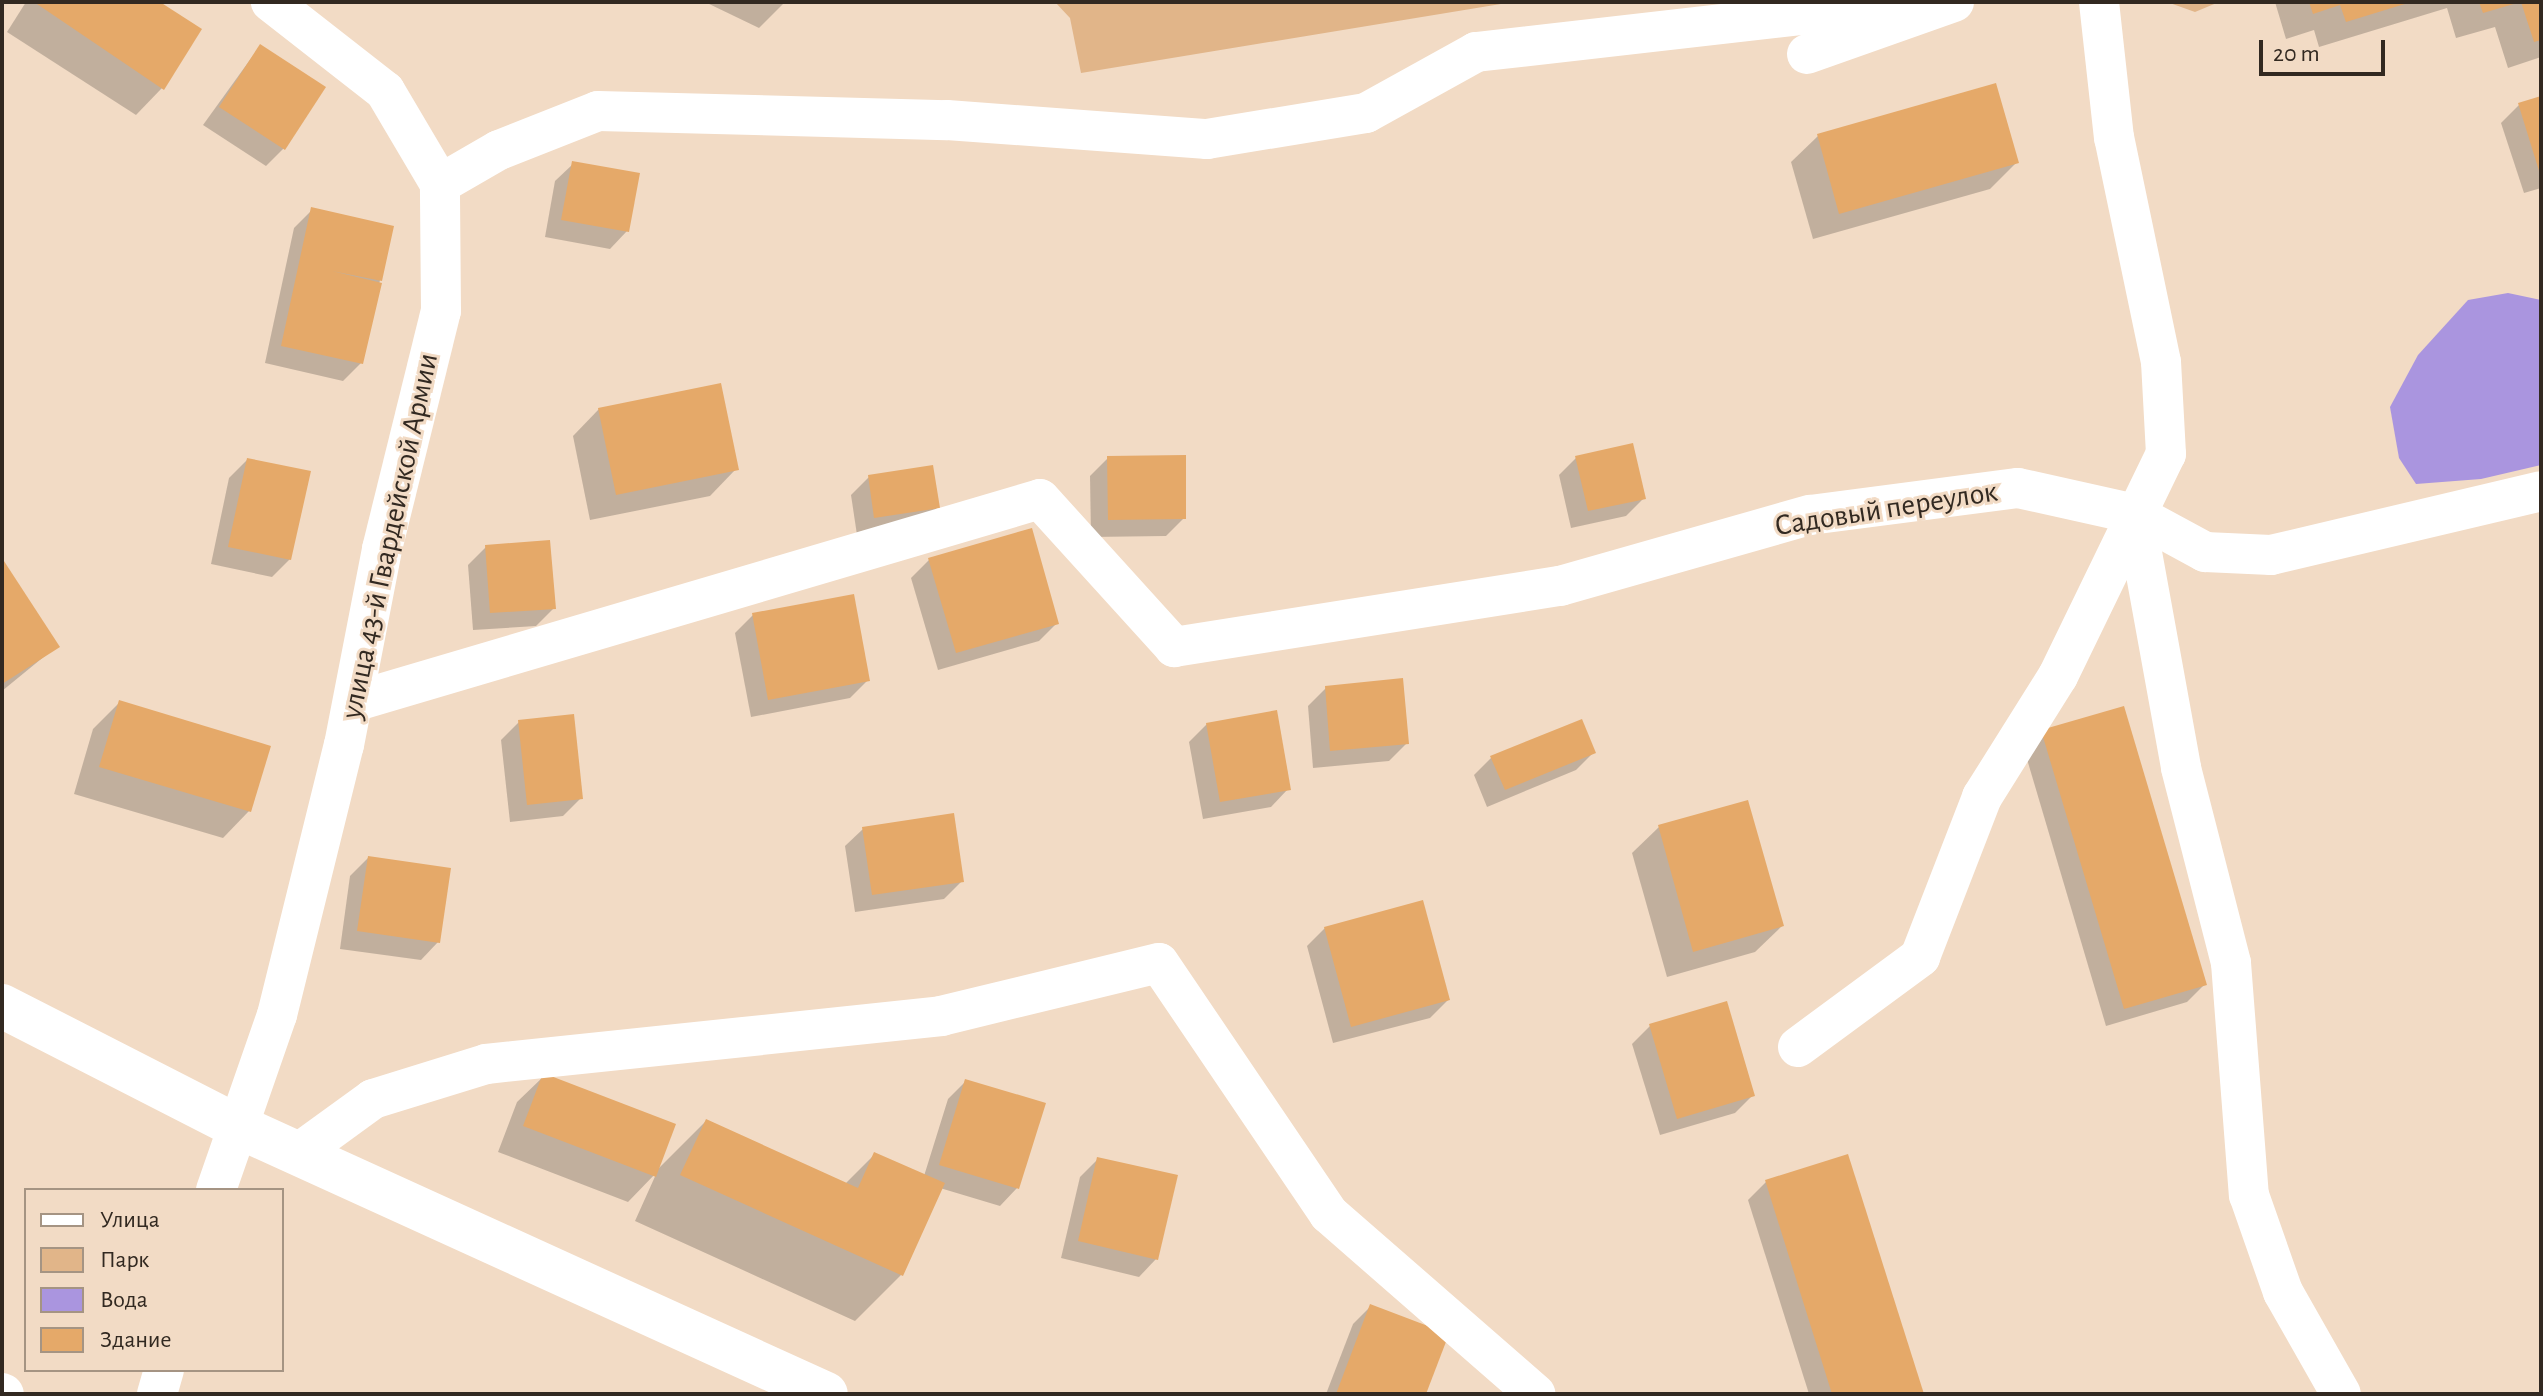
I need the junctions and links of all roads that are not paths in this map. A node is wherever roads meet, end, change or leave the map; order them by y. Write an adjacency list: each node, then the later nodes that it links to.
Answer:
1 (271, 2): 6 (street)
2 (1912, 2): 6 (street)
3 (1954, 2): 5 (street)
4 (2099, 2): 8 (street)
5 (1807, 54)
6 (440, 184): 9 (street, улица 43-й Гвардейской Армии)
7 (2541, 491): 8 (street, Садовый переулок)
8 (2135, 514): 9 (street, Садовый переулок); 11 (street); 19 (street)
9 (353, 702): 12 (street, улица 43-й Гвардейской Армии)
10 (2, 1006): 12 (main road)
11 (1798, 1047)
12 (235, 1125): 13 (main road); 14 (street, улица 43-й Гвардейской Армии)
13 (300, 1152): 17 (main road); 18 (street)
14 (217, 1188)
15 (163, 1372): 16 (street)
16 (157, 1394)
17 (826, 1394)
18 (1535, 1394)
19 (2341, 1394)

